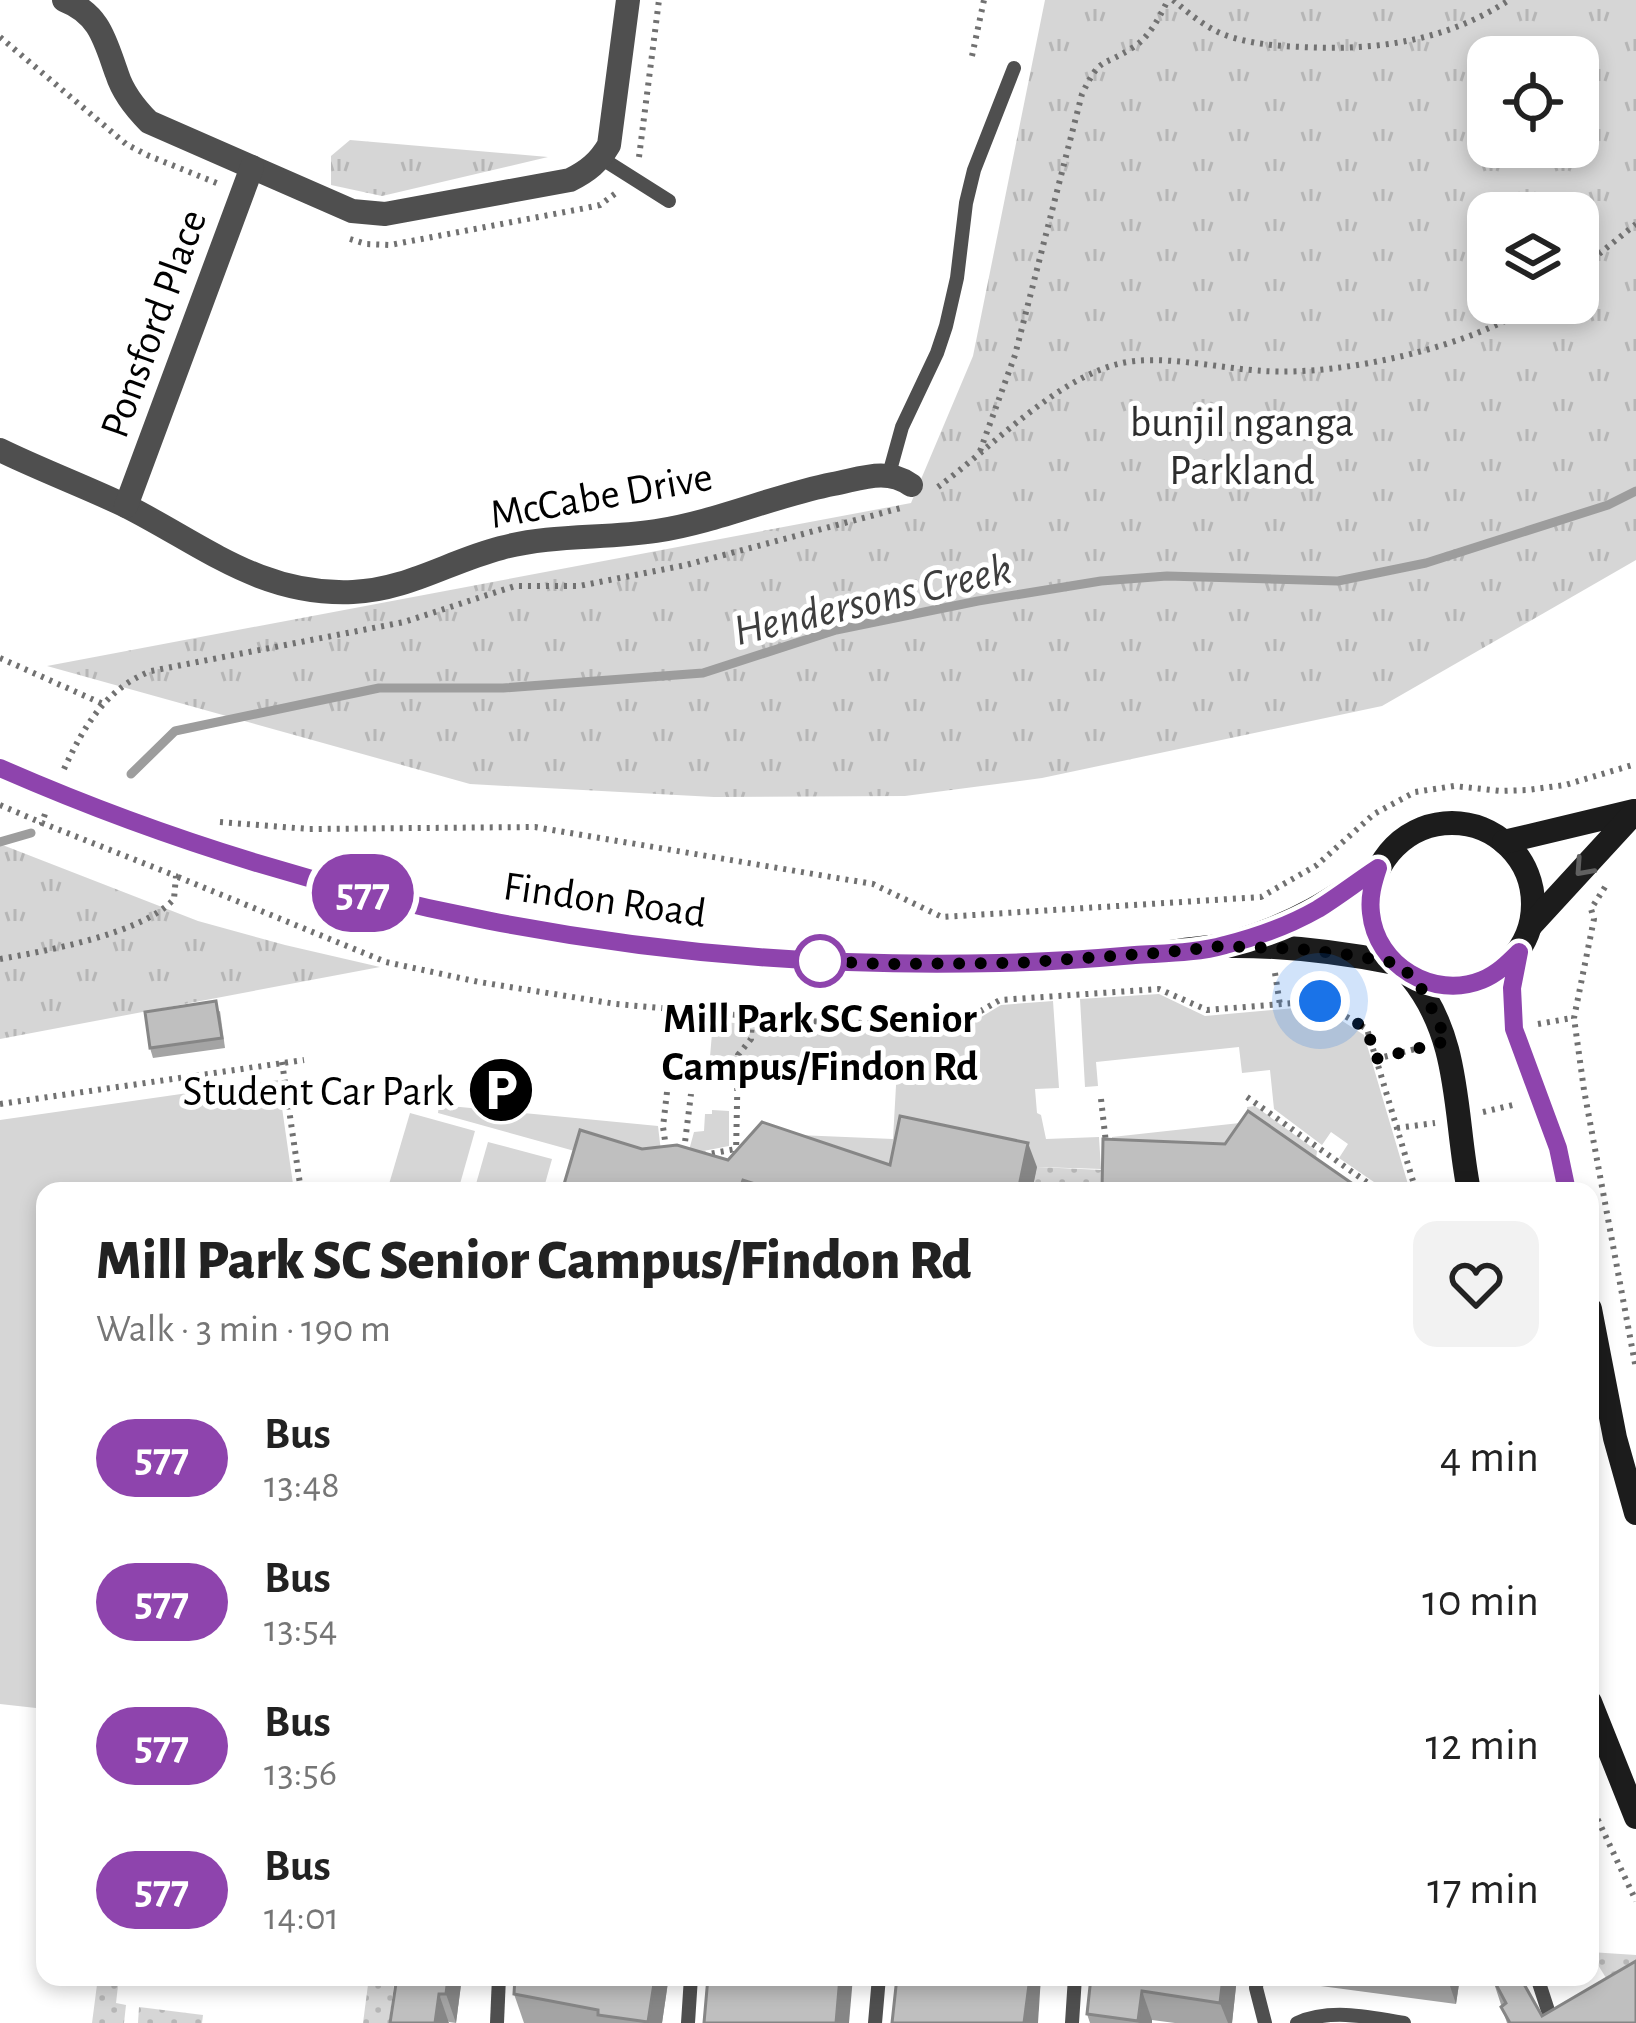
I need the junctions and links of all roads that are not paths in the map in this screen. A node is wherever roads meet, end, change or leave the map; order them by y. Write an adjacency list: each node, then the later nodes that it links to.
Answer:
1 (64, 0): 3 (street)
2 (628, 0): 5 (street)
3 (93, 6): 6 (street)
4 (1014, 68): 9 (lane, McCabe Drive)
5 (601, 158): 6 (street); 7 (lane)
6 (248, 178): 10 (street, Ponsford Place)
7 (669, 201)
8 (0, 450): 10 (street, McCabe Drive)
9 (900, 479): 10 (street, McCabe Drive)
10 (126, 506)
11 (0, 768): 15 (main road, Findon Road)
12 (1504, 842): 13 (main road); 14 (main road); 14 (main road, one-way to 14)
13 (1378, 868): 15 (main road, Findon Road); 17 (main road)
14 (1531, 926): 16 (main road)
15 (1222, 946): 17 (main road, Findon Road)
16 (1519, 952): 17 (main road); 19 (main road)
17 (1402, 969): 18 (main road)
18 (1468, 1182)
19 (1566, 1182)
20 (1599, 1355): 21 (main road)
21 (1636, 1513)
22 (1599, 1724): 23 (main road)
23 (1636, 1817)
24 (499, 1986): 30 (lane)
25 (690, 1986): 31 (lane)
26 (878, 1986): 32 (lane)
27 (1074, 1986): 33 (lane)
28 (1256, 1986): 34 (lane)
29 (1540, 1986): 37 (lane)
30 (497, 2023)
31 (688, 2023)
32 (875, 2023)
33 (1072, 2023)
34 (1265, 2023)
35 (1298, 2023): 36 (lane)
36 (1404, 2023)
37 (1552, 2023)

